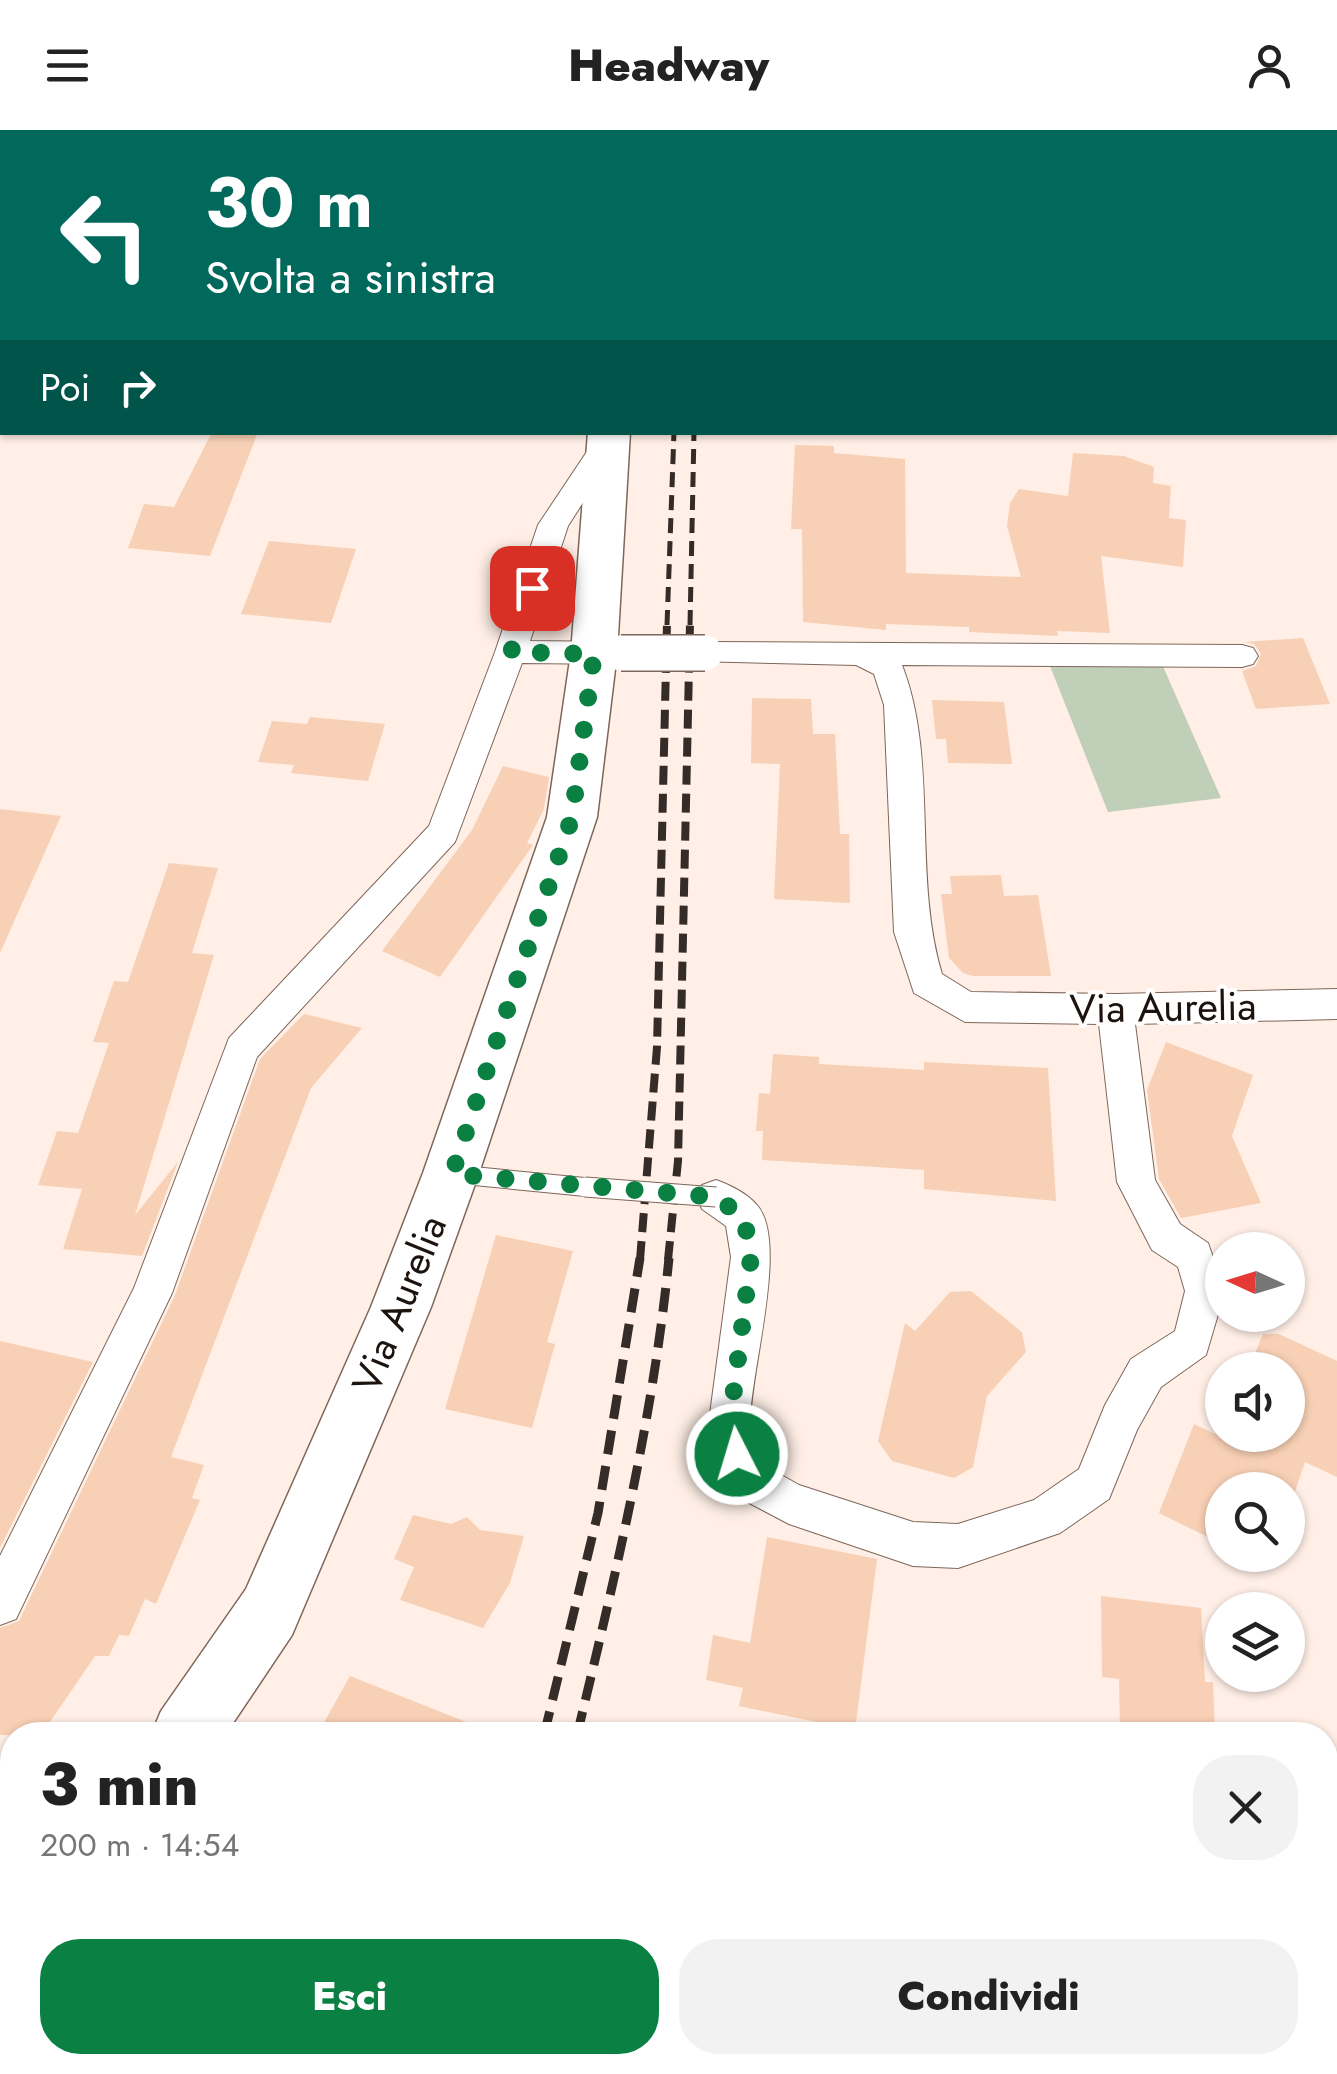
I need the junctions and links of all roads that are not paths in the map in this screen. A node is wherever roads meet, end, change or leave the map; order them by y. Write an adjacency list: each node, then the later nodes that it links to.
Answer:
1 (608, 437): 2 (street); 3 (main road, Via Aurelia)
2 (511, 652): 3 (street); 10 (street)
3 (607, 654): 4 (street, bridge); 8 (main road, Via Aurelia)
4 (860, 654): 5 (street); 7 (street, Via Aurelia)
5 (1242, 656)
6 (1337, 1004): 7 (street, Via Aurelia)
7 (1115, 1009): 9 (street)
8 (452, 1174): 9 (lane, bridge); 11 (main road, Via Aurelia)
9 (716, 1197)
10 (0, 1602)
11 (194, 1722)

